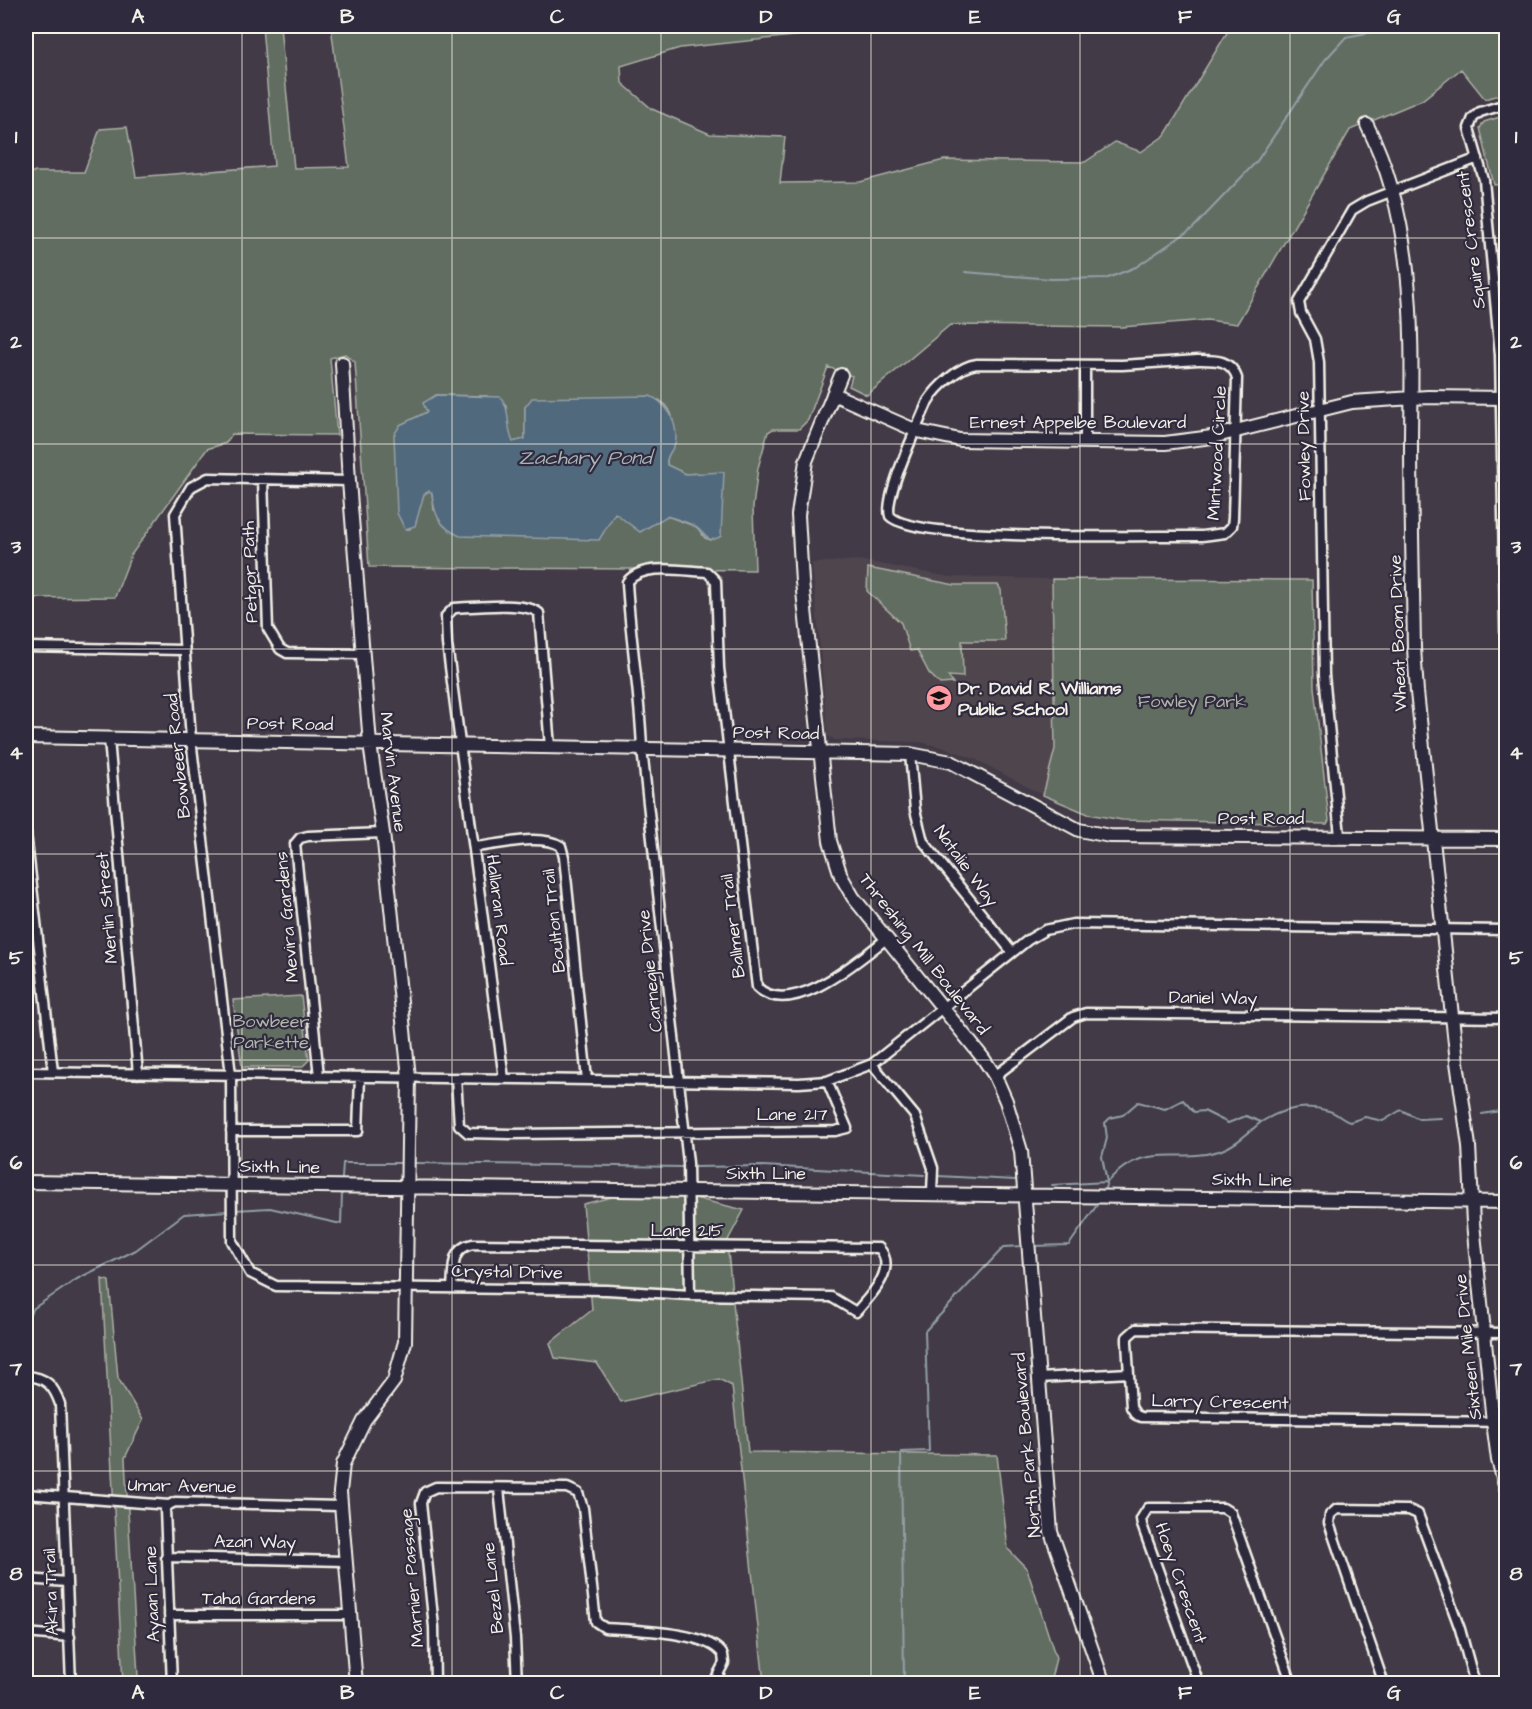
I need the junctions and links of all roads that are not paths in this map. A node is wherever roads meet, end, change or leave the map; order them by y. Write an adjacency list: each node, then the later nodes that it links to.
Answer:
1 (1506, 104): 3 (street, Squire Crescent)
2 (1367, 125): 4 (street, Wheat Boom Drive)
3 (1478, 158): 4 (street, Fowley Drive); 10 (street, Squire Crescent)
4 (1395, 190): 9 (street, Wheat Boom Drive); 11 (street, Fowley Drive)
5 (342, 363): 16 (street, Marvin Avenue)
6 (1085, 365): 12 (street, Mintwood Circle); 13 (street, Mintwood Circle); 14 (street)
7 (841, 375): 8 (street, Threshing Mill Boulevard)
8 (833, 394): 12 (street, Ernest Appelbe Boulevard); 29 (street, Threshing Mill Boulevard)
9 (1412, 398): 10 (street, Ernest Appelbe Boulevard); 11 (street, Ernest Appelbe Boulevard); 34 (street, Wheat Boom Drive)
10 (1504, 398): 20 (street, Squire Crescent)
11 (1320, 408): 13 (street, Ernest Appelbe Boulevard); 33 (street, Fowley Drive)
12 (917, 431): 13 (street, Mintwood Circle); 14 (street, Ernest Appelbe Boulevard)
13 (1236, 432): 14 (street, Ernest Appelbe Boulevard)
14 (1085, 442)
15 (263, 479): 16 (street, Bowbeer Road); 18 (street, Bowbeer Road); 19 (street, Petgor Path)
16 (349, 482): 19 (street, Marvin Avenue)
17 (26, 647): 18 (street)
18 (183, 650): 23 (street, Bowbeer Road)
19 (363, 654): 24 (street, Marvin Avenue)
20 (1506, 671)
21 (26, 737): 22 (street, Post Road)
22 (108, 739): 23 (street, Post Road); 48 (street, Merlin Street)
23 (191, 739): 24 (street, Post Road); 49 (street, Bowbeer Road)
24 (370, 744): 25 (street, Post Road); 32 (street, Marvin Avenue)
25 (462, 745): 26 (street, Post Road); 26 (street, Hallaran Road); 36 (street, Hallaran Road)
26 (550, 747): 27 (street, Post Road)
27 (642, 749): 28 (street, Post Road); 28 (street, Carnegie Drive); 58 (street, Carnegie Drive)
28 (729, 750): 29 (street, Post Road); 40 (street, Ballmer Trail)
29 (819, 751): 30 (street, Post Road); 40 (street, Threshing Mill Boulevard)
30 (910, 754): 33 (street, Post Road); 41 (street, Natalie Way)
31 (26, 833): 37 (street)
32 (383, 833): 50 (street, Mevira Gardens); 53 (street, Marvin Avenue)
33 (1340, 836): 34 (street, Post Road)
34 (1433, 838): 35 (street, Post Road); 38 (street, Wheat Boom Drive)
35 (1506, 839)
36 (475, 847): 55 (street, Hallaran Road); 56 (street, Boulton Trail)
37 (30, 917): 47 (street)
38 (1443, 929): 39 (street); 41 (street); 43 (street, Wheat Boom Drive)
39 (1506, 930)
40 (886, 939): 42 (street, Threshing Mill Boulevard)
41 (1012, 952): 42 (street)
42 (941, 1008): 45 (street); 51 (street, Threshing Mill Boulevard)
43 (1452, 1017): 44 (street, Daniel Way); 51 (street, Daniel Way); 67 (street, Wheat Boom Drive)
44 (1506, 1018)
45 (872, 1064): 57 (street); 65 (street)
46 (26, 1072): 47 (street)
47 (52, 1072): 48 (street)
48 (138, 1074): 49 (street)
49 (231, 1075): 50 (street); 59 (street, Bowbeer Road)
50 (319, 1076): 52 (street)
51 (995, 1076): 66 (street, Threshing Mill Boulevard)
52 (360, 1077): 53 (street); 59 (street)
53 (409, 1077): 54 (street); 63 (street, Marvin Avenue)
54 (456, 1078): 55 (street); 60 (street)
55 (504, 1079): 56 (street)
56 (587, 1080): 58 (street)
57 (827, 1081): 58 (street); 60 (street, Lane 217)
58 (679, 1082): 60 (street, Carnegie Drive)
59 (231, 1131): 62 (street, Bowbeer Road)
60 (685, 1131): 64 (street, Carnegie Drive)
61 (26, 1182): 62 (street, Sixth Line)
62 (232, 1184): 63 (street, Sixth Line); 70 (street, Crystal Drive)
63 (408, 1186): 64 (street, Sixth Line); 70 (street, Marvin Avenue)
64 (690, 1191): 65 (street, Sixth Line); 69 (street, Carnegie Drive)
65 (932, 1193): 66 (street, Sixth Line)
66 (1027, 1194): 67 (street, Sixth Line); 78 (street, North Park Boulevard)
67 (1472, 1201): 68 (street, Sixth Line); 74 (street, Sixteen Mile Drive)
68 (1506, 1202)
69 (690, 1246): 71 (street, Lane 215); 72 (street, Carnegie Drive); 73 (street, Lane 215)
70 (407, 1288): 71 (street, Crystal Drive); 86 (street, Marvin Avenue)
71 (452, 1288): 72 (street, Crystal Drive)
72 (690, 1295): 73 (street, Crystal Drive)
73 (856, 1312)
74 (1485, 1332): 75 (street); 76 (street, Larry Crescent); 79 (street, Sixteen Mile Drive)
75 (1506, 1333)
76 (1129, 1373): 78 (street); 79 (street, Larry Crescent)
77 (26, 1377): 84 (street, Akira Trail)
78 (1039, 1378): 101 (street, North Park Boulevard)
79 (1493, 1422): 80 (street, Larry Crescent); 81 (street, Sixteen Mile Drive)
80 (1506, 1422)
81 (1506, 1488)
82 (499, 1489): 98 (street, Marnier Passage); 99 (street, Bezel Lane); 100 (street, Marnier Passage)
83 (26, 1494): 84 (street, Umar Avenue)
84 (64, 1496): 85 (street, Umar Avenue); 90 (street, Akira Trail)
85 (169, 1505): 86 (street, Umar Avenue); 87 (street, Ayaan Lane)
86 (339, 1506): 88 (street, Marvin Avenue)
87 (166, 1557): 88 (street, Azan Way); 91 (street, Ayaan Lane)
88 (344, 1561): 92 (street, Marvin Avenue)
89 (26, 1579): 90 (street)
90 (67, 1582): 94 (street, Akira Trail)
91 (169, 1615): 92 (street, Taha Gardens); 96 (street, Ayaan Lane)
92 (349, 1615): 97 (street, Marvin Avenue)
93 (26, 1633): 94 (street)
94 (70, 1637): 95 (street, Akira Trail)
95 (71, 1683)
96 (172, 1683)
97 (356, 1683)
98 (435, 1683)
99 (517, 1683)
100 (713, 1683)
101 (1104, 1683)
102 (1199, 1683): 103 (street, Hoey Crescent)
103 (1292, 1683)
104 (1384, 1683): 105 (street)
105 (1475, 1683)

